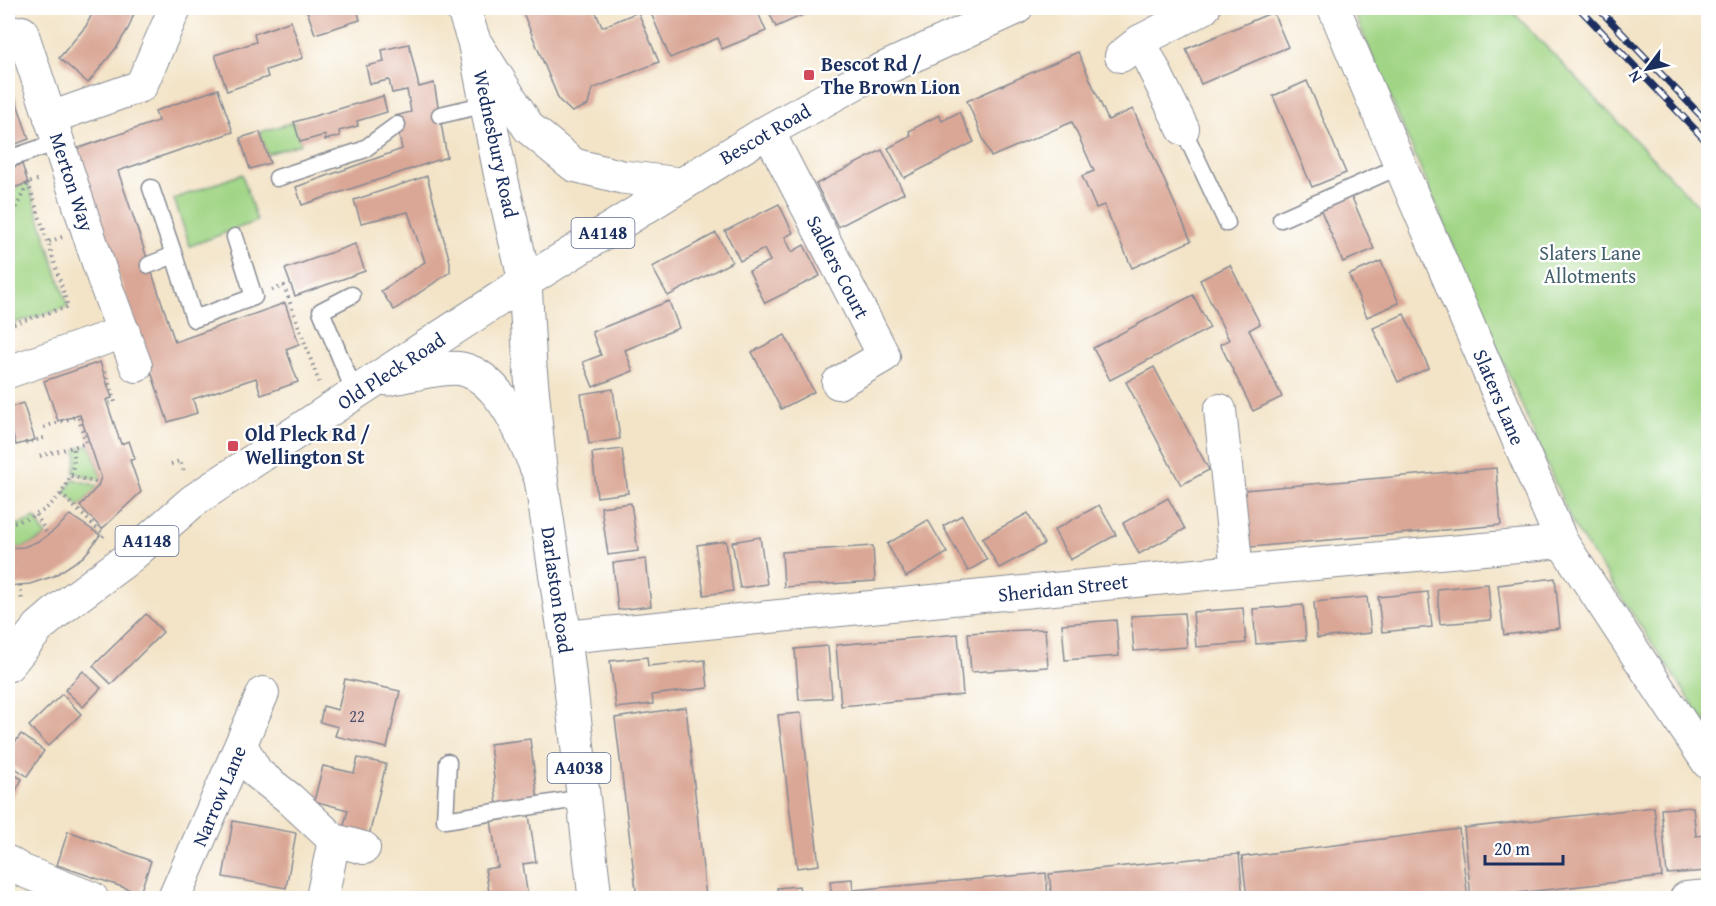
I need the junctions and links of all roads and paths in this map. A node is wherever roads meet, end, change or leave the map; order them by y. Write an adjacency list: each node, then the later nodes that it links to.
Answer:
1 (175, 8): 13 (street)
2 (463, 8): 7 (main road, Wednesbury Road)
3 (1016, 8): 12 (main road, Bescot Road / A4148)
4 (1204, 8): 11 (street)
5 (1334, 8): 15 (street, Slaters Lane)
6 (20, 25): 13 (street, Merton Way)
7 (474, 41): 8 (main road, Wednesbury Road); 18 (main road)
8 (487, 104): 9 (lane); 28 (main road, Wednesbury Road)
9 (440, 115)
10 (397, 125): 16 (lane)
11 (1183, 129): 21 (lane)
12 (768, 131): 18 (main road, Bescot Road / A4148); 36 (street, Sadlers Court)
13 (59, 143): 14 (lane); 17 (path); 23 (street, Merton Way)
14 (8, 159)
15 (1400, 166): 20 (lane); 53 (street, Slaters Lane)
16 (277, 178)
17 (28, 183): 22 (path); 25 (path)
18 (680, 184): 28 (main road, Bescot Road / A4148)
19 (151, 188): 26 (lane)
20 (1281, 219)
21 (1227, 223)
22 (8, 224)
23 (88, 231): 25 (path); 32 (street, Merton Way)
24 (235, 237): 30 (lane)
25 (48, 242): 31 (path)
26 (174, 255): 27 (lane); 30 (lane)
27 (149, 265)
28 (525, 282): 37 (main road, Old Pleck Road / A4148); 46 (main road, Darlaston Road / A4038)
29 (352, 295): 37 (lane)
30 (254, 297): 34 (path)
31 (8, 325)
32 (109, 337): 33 (street, Merton Way); 35 (street); 38 (path)
33 (136, 366)
34 (314, 371)
35 (8, 372)
36 (838, 383)
37 (363, 388): 46 (main road); 58 (main road, Old Pleck Road / A4148)
38 (108, 404)
39 (1220, 410): 54 (street)
40 (44, 427): 43 (path)
41 (44, 438): 42 (path)
42 (25, 442)
43 (73, 447): 44 (path); 45 (path)
44 (40, 456)
45 (71, 476): 47 (path); 48 (path)
46 (541, 478): 57 (main road, Darlaston Road / A4038)
47 (99, 483)
48 (61, 494): 49 (path); 52 (path)
49 (36, 515): 50 (path); 51 (path)
50 (8, 523)
51 (48, 535)
52 (99, 541)
53 (1562, 543): 54 (street, Sheridan Street); 62 (street, Slaters Lane)
54 (1237, 571): 57 (street, Sheridan Street)
55 (20, 585): 56 (path)
56 (22, 606)
57 (565, 636): 63 (main road, Darlaston Road / A4038)
58 (11, 653)
59 (263, 693): 60 (street, Narrow Lane)
60 (241, 745): 64 (street); 70 (street, Narrow Lane)
61 (448, 762): 63 (lane)
62 (1708, 763)
63 (583, 798): 71 (main road, Darlaston Road / A4038)
64 (334, 840): 65 (street); 67 (street)
65 (364, 848)
66 (16, 877): 69 (street)
67 (323, 892)
68 (1708, 896): 72 (street)
69 (92, 898)
70 (174, 898)
71 (595, 898)
72 (1686, 898)

